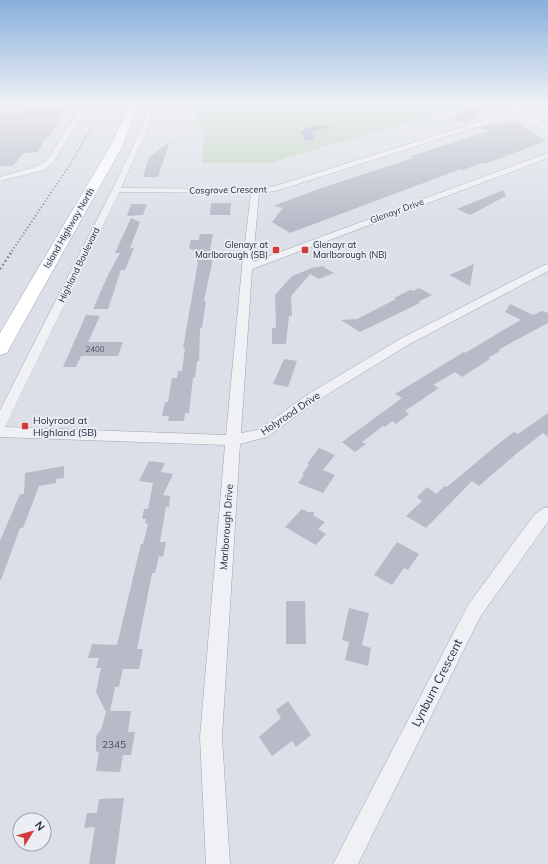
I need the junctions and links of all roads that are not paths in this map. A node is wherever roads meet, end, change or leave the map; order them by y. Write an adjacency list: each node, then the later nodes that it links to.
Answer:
1 (61, 144): 6 (street)
2 (117, 144): 11 (main road, Island Highway North)
3 (137, 144): 7 (street, Highland Boulevard)
4 (413, 144): 8 (street, Cosgrove Crescent)
5 (548, 154): 9 (street, Glenayr Drive)
6 (0, 179)
7 (116, 190): 8 (street, Cosgrove Crescent); 12 (street, Highland Boulevard)
8 (255, 191): 9 (street, Marlborough Drive)
9 (247, 267): 14 (street, Marlborough Drive)
10 (548, 267): 14 (street, Holyrood Drive)
11 (0, 350)
12 (0, 424)
13 (0, 432): 14 (street, Holyrood Drive)
14 (233, 440): 16 (street, Marlborough Drive)
15 (545, 519): 17 (street, Lynburn Crescent)
16 (218, 864)
17 (345, 864)

